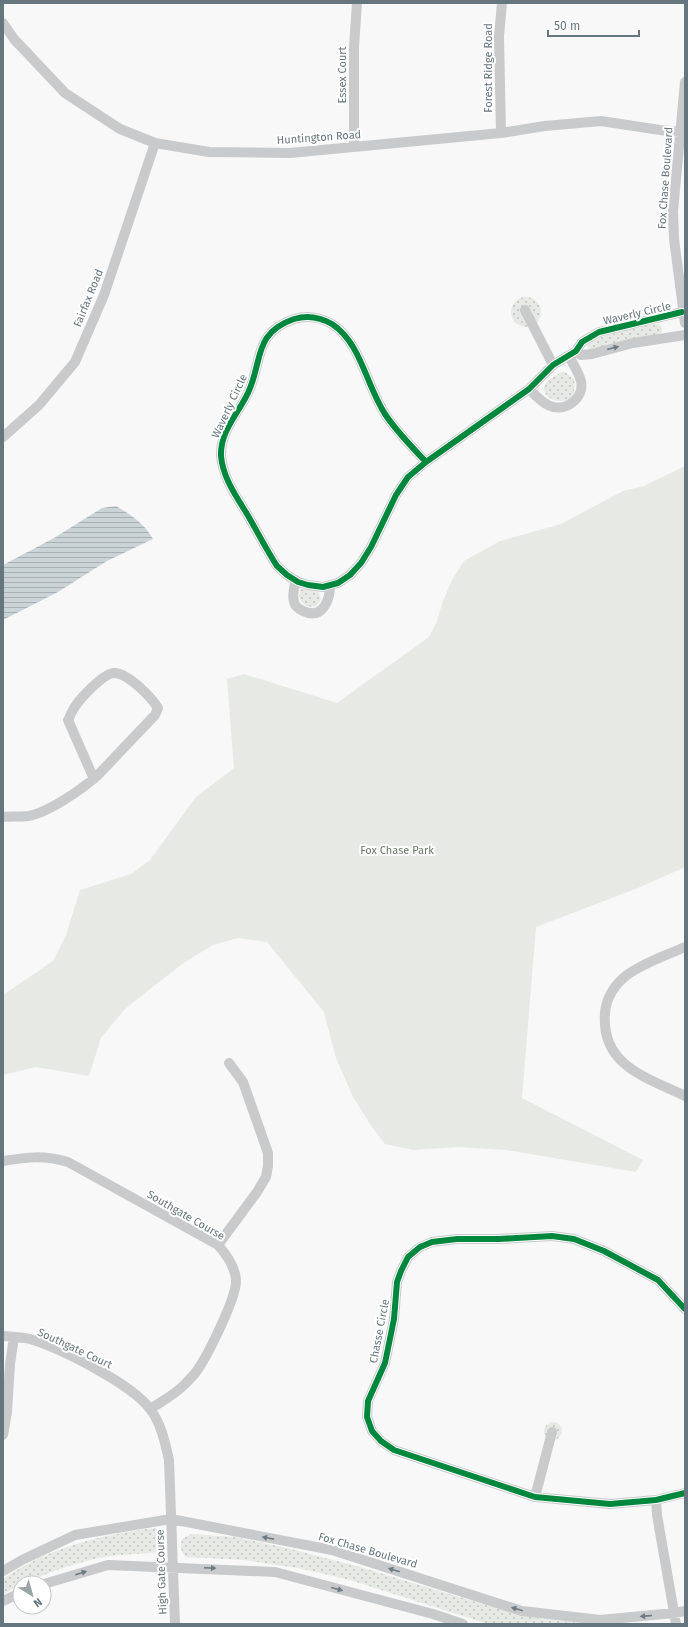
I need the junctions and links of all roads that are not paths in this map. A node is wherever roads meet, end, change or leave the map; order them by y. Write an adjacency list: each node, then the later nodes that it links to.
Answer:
1 (357, 3): 8 (street, Essex Court)
2 (502, 3): 6 (street, Forest Ridge Road)
3 (3, 23): 7 (street, Huntington Road)
4 (685, 82): 5 (street, Fox Chase Boulevard)
5 (680, 132): 6 (street, Huntington Road); 10 (street, Fox Chase Boulevard)
6 (501, 133): 8 (street, Huntington Road)
7 (155, 143): 8 (street, Huntington Road); 16 (street, Fairfax Road)
8 (354, 147)
9 (525, 310): 14 (street)
10 (682, 312): 11 (street, Fox Chase Boulevard); 13 (street, Waverly Circle)
11 (685, 323)
12 (685, 335): 13 (street, one-way to 12)
13 (573, 354): 14 (street, Waverly Circle); 15 (street)
14 (553, 365): 15 (street, Waverly Circle)
15 (529, 389): 17 (street, Waverly Circle)
16 (3, 437)
17 (426, 462): 18 (street, Waverly Circle); 19 (street, Waverly Circle)
18 (296, 580): 19 (street, Waverly Circle); 19 (street)
19 (330, 585)
20 (94, 779): 20 (street); 21 (street)
21 (3, 816)
22 (685, 947): 24 (street)
23 (229, 1063): 26 (street)
24 (685, 1096)
25 (3, 1161): 26 (street, Southgate Course)
26 (218, 1245): 30 (street, Southgate Course)
27 (685, 1309): 34 (street, Chasse Circle)
28 (3, 1336): 29 (street)
29 (14, 1337): 30 (street, Southgate Court); 32 (street)
30 (150, 1409): 36 (street, Southgate Court)
31 (552, 1432): 34 (street)
32 (3, 1436)
33 (685, 1493): 35 (street, Chasse Circle)
34 (535, 1497): 35 (street, Chasse Circle)
35 (656, 1500): 41 (street)
36 (171, 1519): 37 (street, High Gate Course); 38 (street, Fox Chase Boulevard); 41 (street, Fox Chase Boulevard, one-way to 36)
37 (173, 1566): 39 (street, one-way to 37); 42 (street, High Gate Course); 43 (street, one-way to 43)
38 (3, 1571)
39 (52, 1582)
40 (685, 1611): 41 (street, Fox Chase Boulevard)
41 (674, 1613): 44 (street)
42 (175, 1624)
43 (463, 1624)
44 (676, 1624)

